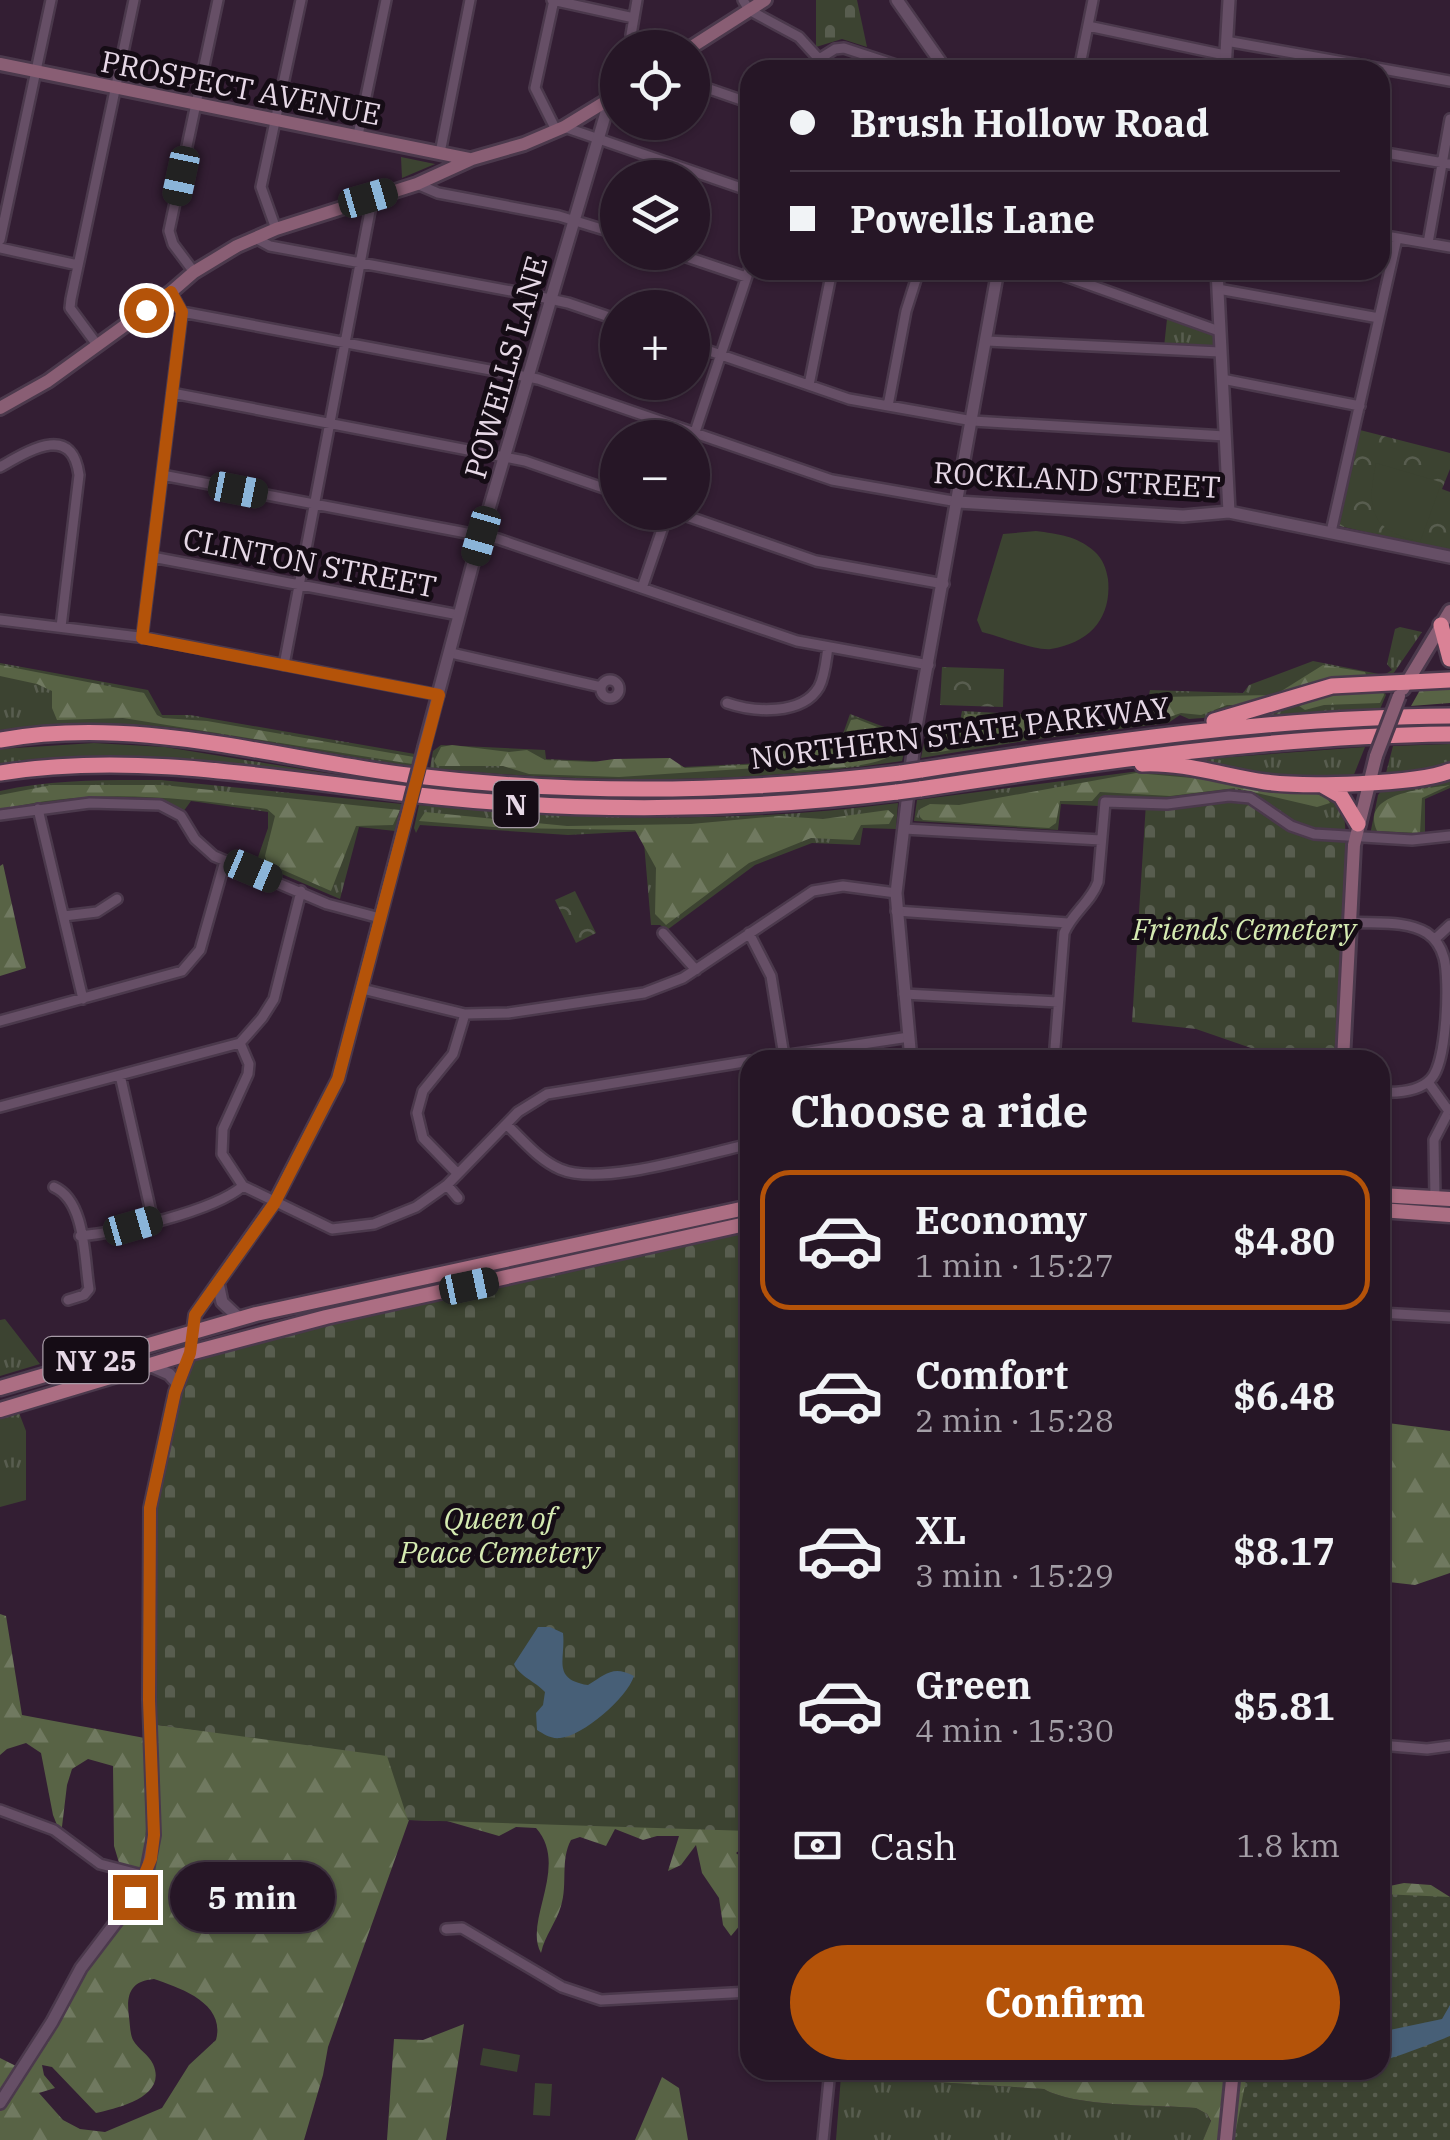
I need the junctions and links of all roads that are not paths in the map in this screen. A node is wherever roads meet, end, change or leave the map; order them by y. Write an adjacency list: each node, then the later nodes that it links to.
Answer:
1 (50, 0): 28 (street)
2 (134, 0): 30 (street)
3 (218, 0): 33 (street)
4 (301, 0): 36 (street)
5 (386, 0): 39 (street)
6 (470, 0): 41 (street)
7 (553, 0): 14 (street); 37 (street)
8 (638, 0): 14 (street)
9 (765, 0): 13 (main road)
10 (897, 0): 22 (street)
11 (1093, 0): 15 (street)
12 (1229, 0): 18 (street)
13 (746, 5): 17 (main road); 20 (street)
14 (634, 18): 16 (street)
15 (1088, 26): 19 (street); 23 (street)
16 (631, 30)
17 (710, 33)
18 (1226, 41): 19 (street); 25 (street)
19 (1225, 55): 24 (street)
20 (818, 58): 21 (street)
21 (881, 60)
22 (939, 60)
23 (1081, 60)
24 (1225, 60)
25 (1335, 60)
26 (0, 64): 28 (main road, PROSPECT AVENUE)
27 (1390, 70): 29 (street)
28 (36, 72): 30 (main road, PROSPECT AVENUE); 54 (street)
29 (1450, 80)
30 (116, 88): 33 (main road, PROSPECT AVENUE); 60 (street)
31 (710, 90): 32 (street)
32 (740, 100)
33 (196, 105): 36 (main road, PROSPECT AVENUE); 63 (street)
34 (600, 105): 37 (main road)
35 (1450, 119): 44 (street)
36 (276, 120): 39 (main road, PROSPECT AVENUE); 50 (street)
37 (560, 128): 40 (street); 43 (main road)
38 (600, 132): 40 (street, POWELLS LANE)
39 (358, 135): 41 (main road, PROSPECT AVENUE)
40 (597, 139): 46 (street); 48 (street, POWELLS LANE)
41 (440, 153): 43 (main road, PROSPECT AVENUE)
42 (1390, 154): 44 (street)
43 (472, 159): 45 (main road)
44 (1446, 163): 55 (street)
45 (416, 184): 47 (main road); 48 (street)
46 (740, 189)
47 (368, 198): 50 (main road); 59 (street)
48 (574, 220): 49 (street); 73 (street, POWELLS LANE)
49 (600, 228)
50 (276, 229): 52 (main road)
51 (1390, 237): 53 (street)
52 (257, 238): 59 (street); 63 (main road)
53 (1397, 238): 55 (street); 61 (street)
54 (0, 240)
55 (1428, 243): 56 (street)
56 (1450, 247)
57 (0, 248): 60 (street)
58 (710, 262): 62 (street)
59 (360, 263): 73 (street); 79 (street)
60 (78, 264): 80 (street)
61 (1390, 269)
62 (740, 270)
63 (194, 272): 72 (main road)
64 (745, 280): 83 (street)
65 (830, 280): 86 (street)
66 (917, 280): 88 (street)
67 (996, 280): 78 (street)
68 (1076, 280): 77 (street)
69 (1218, 280): 71 (street)
70 (1388, 280): 76 (street)
71 (1218, 289): 76 (street); 77 (street)
72 (171, 292): 74 (street); 80 (main road)
73 (550, 299): 75 (street); 84 (street, POWELLS LANE)
74 (182, 312): 79 (street, ROCKLAND STREET); 87 (street)
75 (600, 314)
76 (1379, 318): 89 (street)
77 (1219, 331): 82 (street)
78 (987, 341): 82 (street); 93 (street)
79 (345, 343): 84 (street, ROCKLAND STREET); 94 (street)
80 (98, 346): 90 (main road)
81 (710, 351): 83 (street)
82 (1220, 352): 85 (street)
83 (720, 355): 86 (street); 92 (street)
84 (527, 378): 91 (street, ROCKLAND STREET); 97 (street, POWELLS LANE)
85 (1222, 379): 89 (street); 95 (street)
86 (809, 385): 88 (street)
87 (172, 393): 94 (street); 99 (street)
88 (888, 406): 93 (street)
89 (1360, 406): 106 (street)
90 (0, 408)
91 (647, 420)
92 (698, 420)
93 (973, 421): 95 (street); 101 (street)
94 (330, 423): 97 (street); 102 (street)
95 (1225, 436): 103 (street)
96 (710, 441): 101 (street, ROCKLAND STREET)
97 (505, 457): 100 (street); 107 (street, POWELLS LANE)
98 (0, 467): 116 (street)
99 (162, 476): 102 (street); 108 (street)
100 (600, 487)
101 (958, 502): 103 (street, ROCKLAND STREET); 110 (street)
102 (315, 504): 107 (street); 111 (street)
103 (1229, 512): 106 (street, ROCKLAND STREET)
104 (710, 525): 110 (street)
105 (664, 530): 112 (street)
106 (1332, 532): 109 (street, ROCKLAND STREET)
107 (481, 536): 112 (street); 113 (street, POWELLS LANE)
108 (152, 557): 111 (street, CLINTON STREET); 117 (street)
109 (1450, 557)
110 (944, 584): 122 (street)
111 (299, 585): 113 (street, CLINTON STREET); 121 (street)
112 (642, 588): 118 (street)
113 (460, 615): 119 (street, POWELLS LANE)
114 (1445, 618): 120 (highway); 125 (main road)
115 (0, 620): 116 (street)
116 (61, 627): 117 (street)
117 (142, 638): 121 (street)
118 (828, 647): 122 (street); 127 (street)
119 (450, 653): 124 (street); 126 (street, POWELLS LANE)
120 (1450, 659)
121 (284, 665): 126 (street)
122 (928, 665): 141 (street)
123 (1450, 680): 125 (highway)
124 (601, 687)
125 (1403, 689): 130 (highway); 136 (main road, bridge)
126 (439, 695): 151 (street, POWELLS LANE, bridge)
127 (726, 702)
128 (1450, 716): 130 (highway, NORTHERN STATE PARKWAY / N)
129 (1450, 734): 132 (highway, NORTHERN STATE PARKWAY / N)
130 (1151, 736): 131 (highway, NORTHERN STATE PARKWAY / N, bridge)
131 (0, 739)
132 (1085, 764): 133 (highway, NORTHERN STATE PARKWAY / N, bridge); 138 (highway)
133 (109, 766): 135 (highway, NORTHERN STATE PARKWAY / N); 137 (highway)
134 (1450, 771): 136 (highway)
135 (0, 773)
136 (1368, 781): 138 (highway); 142 (main road)
137 (0, 782)
138 (1318, 783): 142 (highway)
139 (38, 809): 140 (street); 145 (street); 150 (street)
140 (0, 816)
141 (904, 829): 144 (street); 147 (street)
142 (1357, 831): 143 (street); 144 (street); 152 (main road)
143 (1450, 836)
144 (1101, 840): 153 (street)
145 (225, 860): 146 (street); 161 (street)
146 (302, 892): 151 (street); 167 (street)
147 (896, 893): 149 (street); 156 (street)
148 (118, 899): 150 (street)
149 (896, 911): 153 (street); 160 (street)
150 (64, 916): 161 (street)
151 (380, 918): 159 (street, POWELLS LANE)
152 (1351, 922): 157 (street); 172 (main road)
153 (1068, 923): 162 (street)
154 (1450, 925): 157 (street)
155 (663, 933): 158 (street)
156 (749, 934): 158 (street); 168 (street)
157 (1435, 939): 163 (street)
158 (696, 970): 164 (street)
159 (362, 988): 164 (street); 188 (street, POWELLS LANE)
160 (904, 994): 162 (street); 166 (street)
161 (83, 999): 165 (street)
162 (1058, 1002): 171 (street)
163 (1448, 1011): 175 (street)
164 (464, 1014): 181 (street)
165 (0, 1021)
166 (909, 1038): 169 (street); 170 (street)
167 (240, 1043): 174 (street); 183 (street)
168 (783, 1050)
169 (850, 1050)
170 (911, 1050)
171 (1055, 1050)
172 (1345, 1050)
173 (740, 1062): 179 (street)
174 (120, 1076): 177 (street); 192 (street)
175 (1428, 1082): 176 (street); 178 (street)
176 (1390, 1092)
177 (0, 1107)
178 (1449, 1109): 187 (street)
179 (506, 1125): 180 (street); 181 (street)
180 (740, 1146)
181 (458, 1174): 182 (street)
182 (446, 1185): 186 (street); 188 (street)
183 (243, 1186): 188 (street); 192 (street)
184 (54, 1187): 194 (street)
185 (1390, 1196): 187 (main road)
186 (458, 1198)
187 (1442, 1199)
188 (274, 1204): 195 (street, POWELLS LANE)
189 (740, 1209): 199 (main road, NY 25)
190 (1390, 1211): 191 (main road)
191 (1450, 1215)
192 (153, 1221): 194 (street)
193 (740, 1225): 201 (main road, NY 25)
194 (80, 1236): 196 (street)
195 (218, 1283): 199 (street); 200 (street, POWELLS LANE)
196 (68, 1300)
197 (1390, 1314): 198 (street)
198 (1450, 1317)
199 (240, 1319): 200 (main road, NY 25)
200 (192, 1332): 201 (street, POWELLS LANE); 204 (main road, NY 25)
201 (190, 1353): 202 (main road, NY 25); 203 (street, POWELLS LANE)
202 (150, 1366): 203 (street); 205 (main road, NY 25)
203 (178, 1384): 209 (street, POWELLS LANE)
204 (0, 1388)
205 (0, 1410)
206 (1390, 1746): 207 (street)
207 (1450, 1746)
208 (0, 1810): 209 (street)
209 (146, 1876): 214 (street, POWELLS LANE)
210 (446, 1929): 211 (street)
211 (740, 1993)
212 (829, 2080): 215 (street)
213 (1232, 2080): 216 (main road)
214 (0, 2104)
215 (822, 2140)
216 (1226, 2140)

